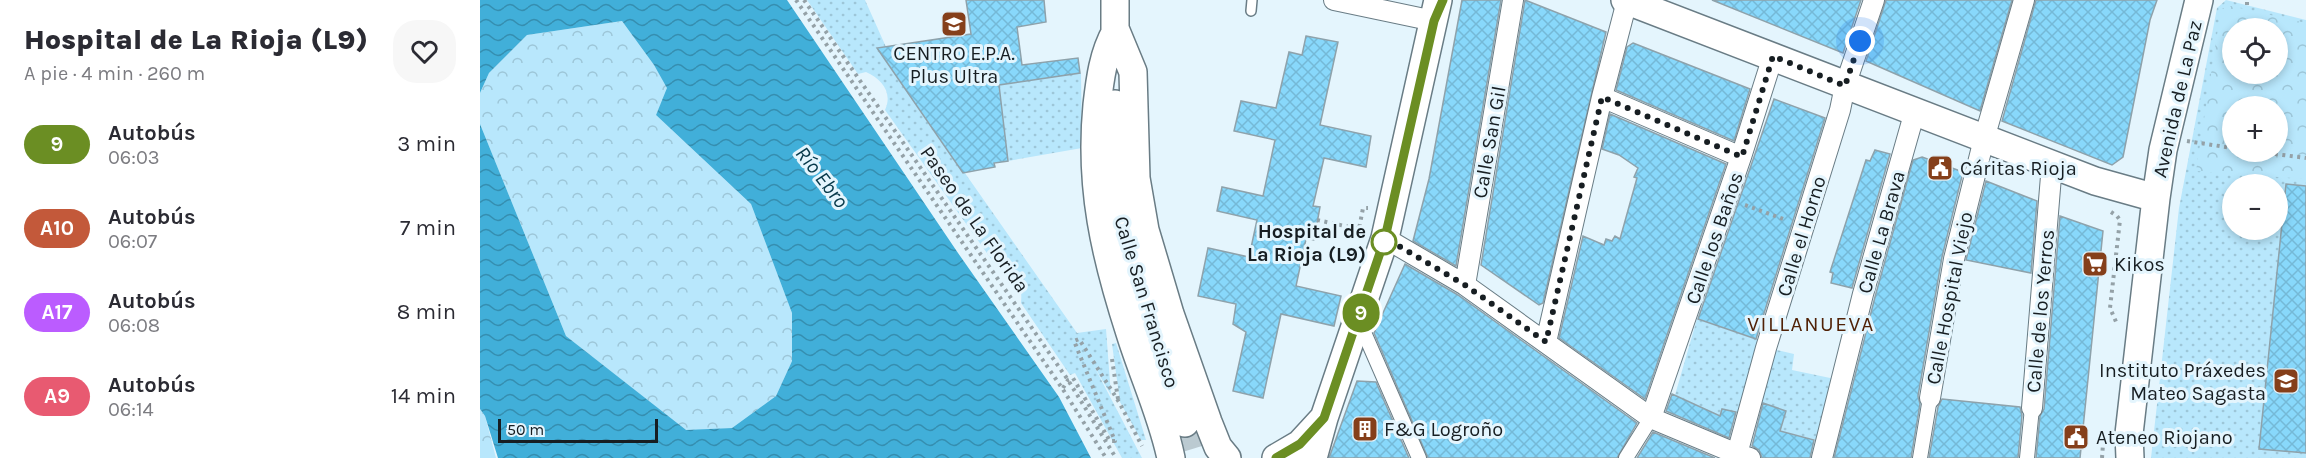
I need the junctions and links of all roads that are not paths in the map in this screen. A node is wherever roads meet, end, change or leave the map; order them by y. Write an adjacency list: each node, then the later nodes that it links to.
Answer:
1 (1115, 0): 11 (main road, Calle San Francisco)
2 (1252, 0): 10 (lane)
3 (1334, 0): 9 (street)
4 (1513, 0): 21 (street, Calle San Gil)
5 (1874, 0): 13 (street, Calle el Horno)
6 (2024, 0): 16 (street, Calle Hospital Viejo)
7 (2199, 0): 19 (main road, Avenida de La Paz)
8 (1626, 1): 12 (main road); 14 (street)
9 (1438, 7): 20 (main road)
10 (1251, 11)
11 (1116, 31): 28 (main road, Calle San Francisco); 29 (main road); 31 (main road)
12 (1773, 56): 13 (main road); 17 (street, Calle los Baños)
13 (1845, 86): 15 (main road); 30 (street, Calle el Horno)
14 (1602, 97): 17 (street); 23 (street)
15 (1916, 111): 16 (main road); 36 (street, Calle La Brava)
16 (1984, 139): 18 (main road); 24 (street, Calle Hospital Viejo)
17 (1742, 157): 27 (street, Calle los Baños)
18 (2052, 164): 19 (main road); 25 (street, Calle de los Yerros)
19 (2156, 198): 39 (main road, Avenida de La Paz)
20 (1385, 238): 21 (street); 22 (main road)
21 (1465, 285): 23 (street)
22 (1359, 321): 26 (main road); 34 (street)
23 (1546, 342): 27 (street)
24 (1930, 398): 37 (street, Calle Hospital Viejo)
25 (2032, 408): 38 (street, Calle de los Yerros)
26 (1324, 418): 32 (main road); 33 (main road)
27 (1651, 418): 30 (street); 35 (street)
28 (1185, 423)
29 (1158, 455)
30 (1743, 456)
31 (1227, 458)
32 (1276, 458)
33 (1312, 458)
34 (1419, 458)
35 (1626, 458)
36 (1822, 458)
37 (1920, 458)
38 (2027, 458)
39 (2130, 458)

